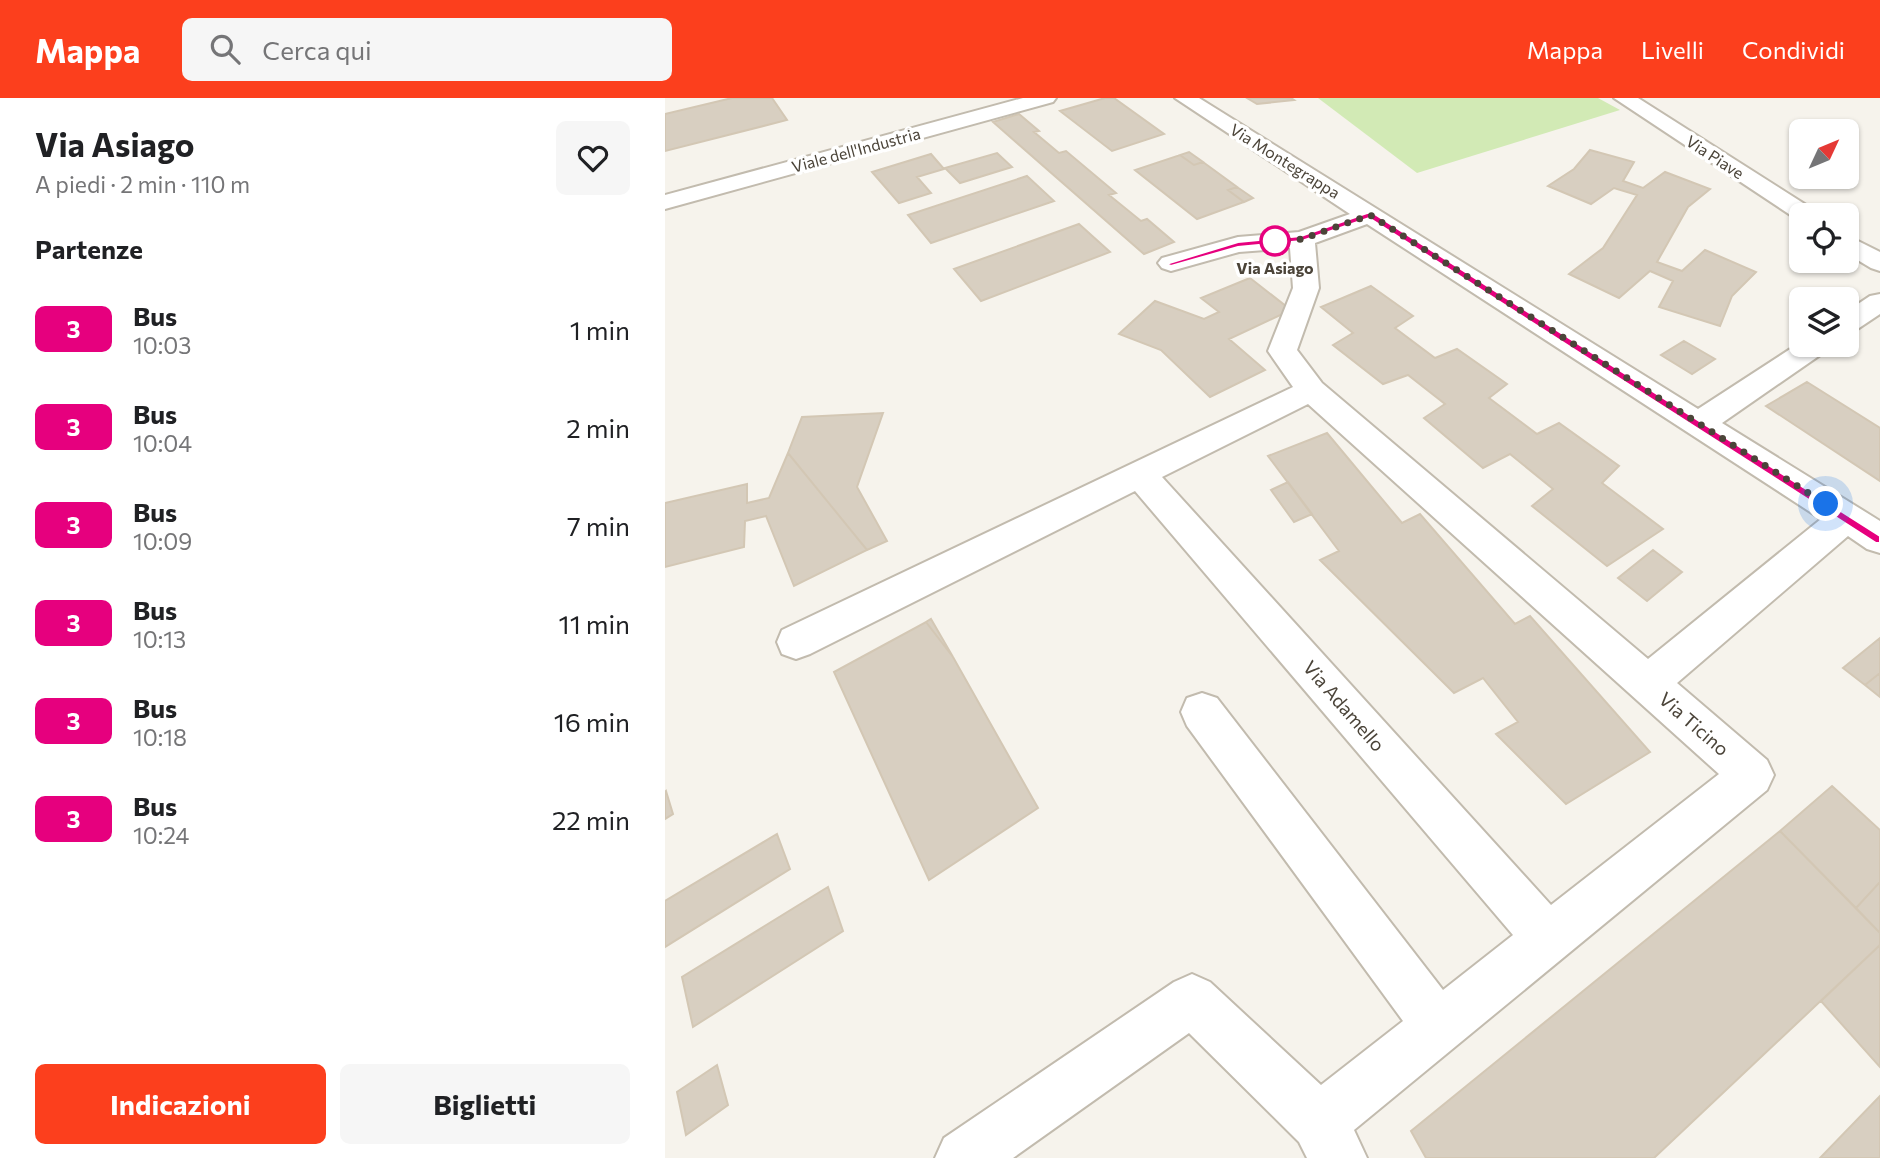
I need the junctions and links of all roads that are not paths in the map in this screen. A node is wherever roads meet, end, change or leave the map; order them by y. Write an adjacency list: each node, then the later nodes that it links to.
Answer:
1 (1046, 98): 4 (street, Viale dell'Industria)
2 (1185, 98): 6 (street, Via Montegrappa)
3 (1624, 98): 5 (street, Via Piave)
4 (665, 202)
5 (1789, 205)
6 (1370, 215): 7 (street); 15 (street, Via Montegrappa)
7 (1302, 239): 10 (street); 14 (street, Via Ticino)
8 (1859, 250): 9 (street)
9 (1880, 263)
10 (1171, 264)
11 (1880, 302): 12 (street)
12 (1859, 316)
13 (1798, 357): 15 (street)
14 (1311, 390): 16 (street); 20 (street, Via Ticino)
15 (1699, 424): 17 (street, Via Montegrappa)
16 (1140, 474): 19 (street); 22 (street, Via Adamello)
17 (1847, 517): 18 (street, Via Montegrappa); 20 (street)
18 (1880, 539)
19 (796, 642)
20 (1647, 684): 22 (street, Via Ticino)
21 (1202, 712): 23 (street)
22 (1548, 938): 23 (street, Via Ticino)
23 (1438, 1026): 24 (street, Via Ticino)
24 (1329, 1140): 25 (street)
25 (964, 1158)

